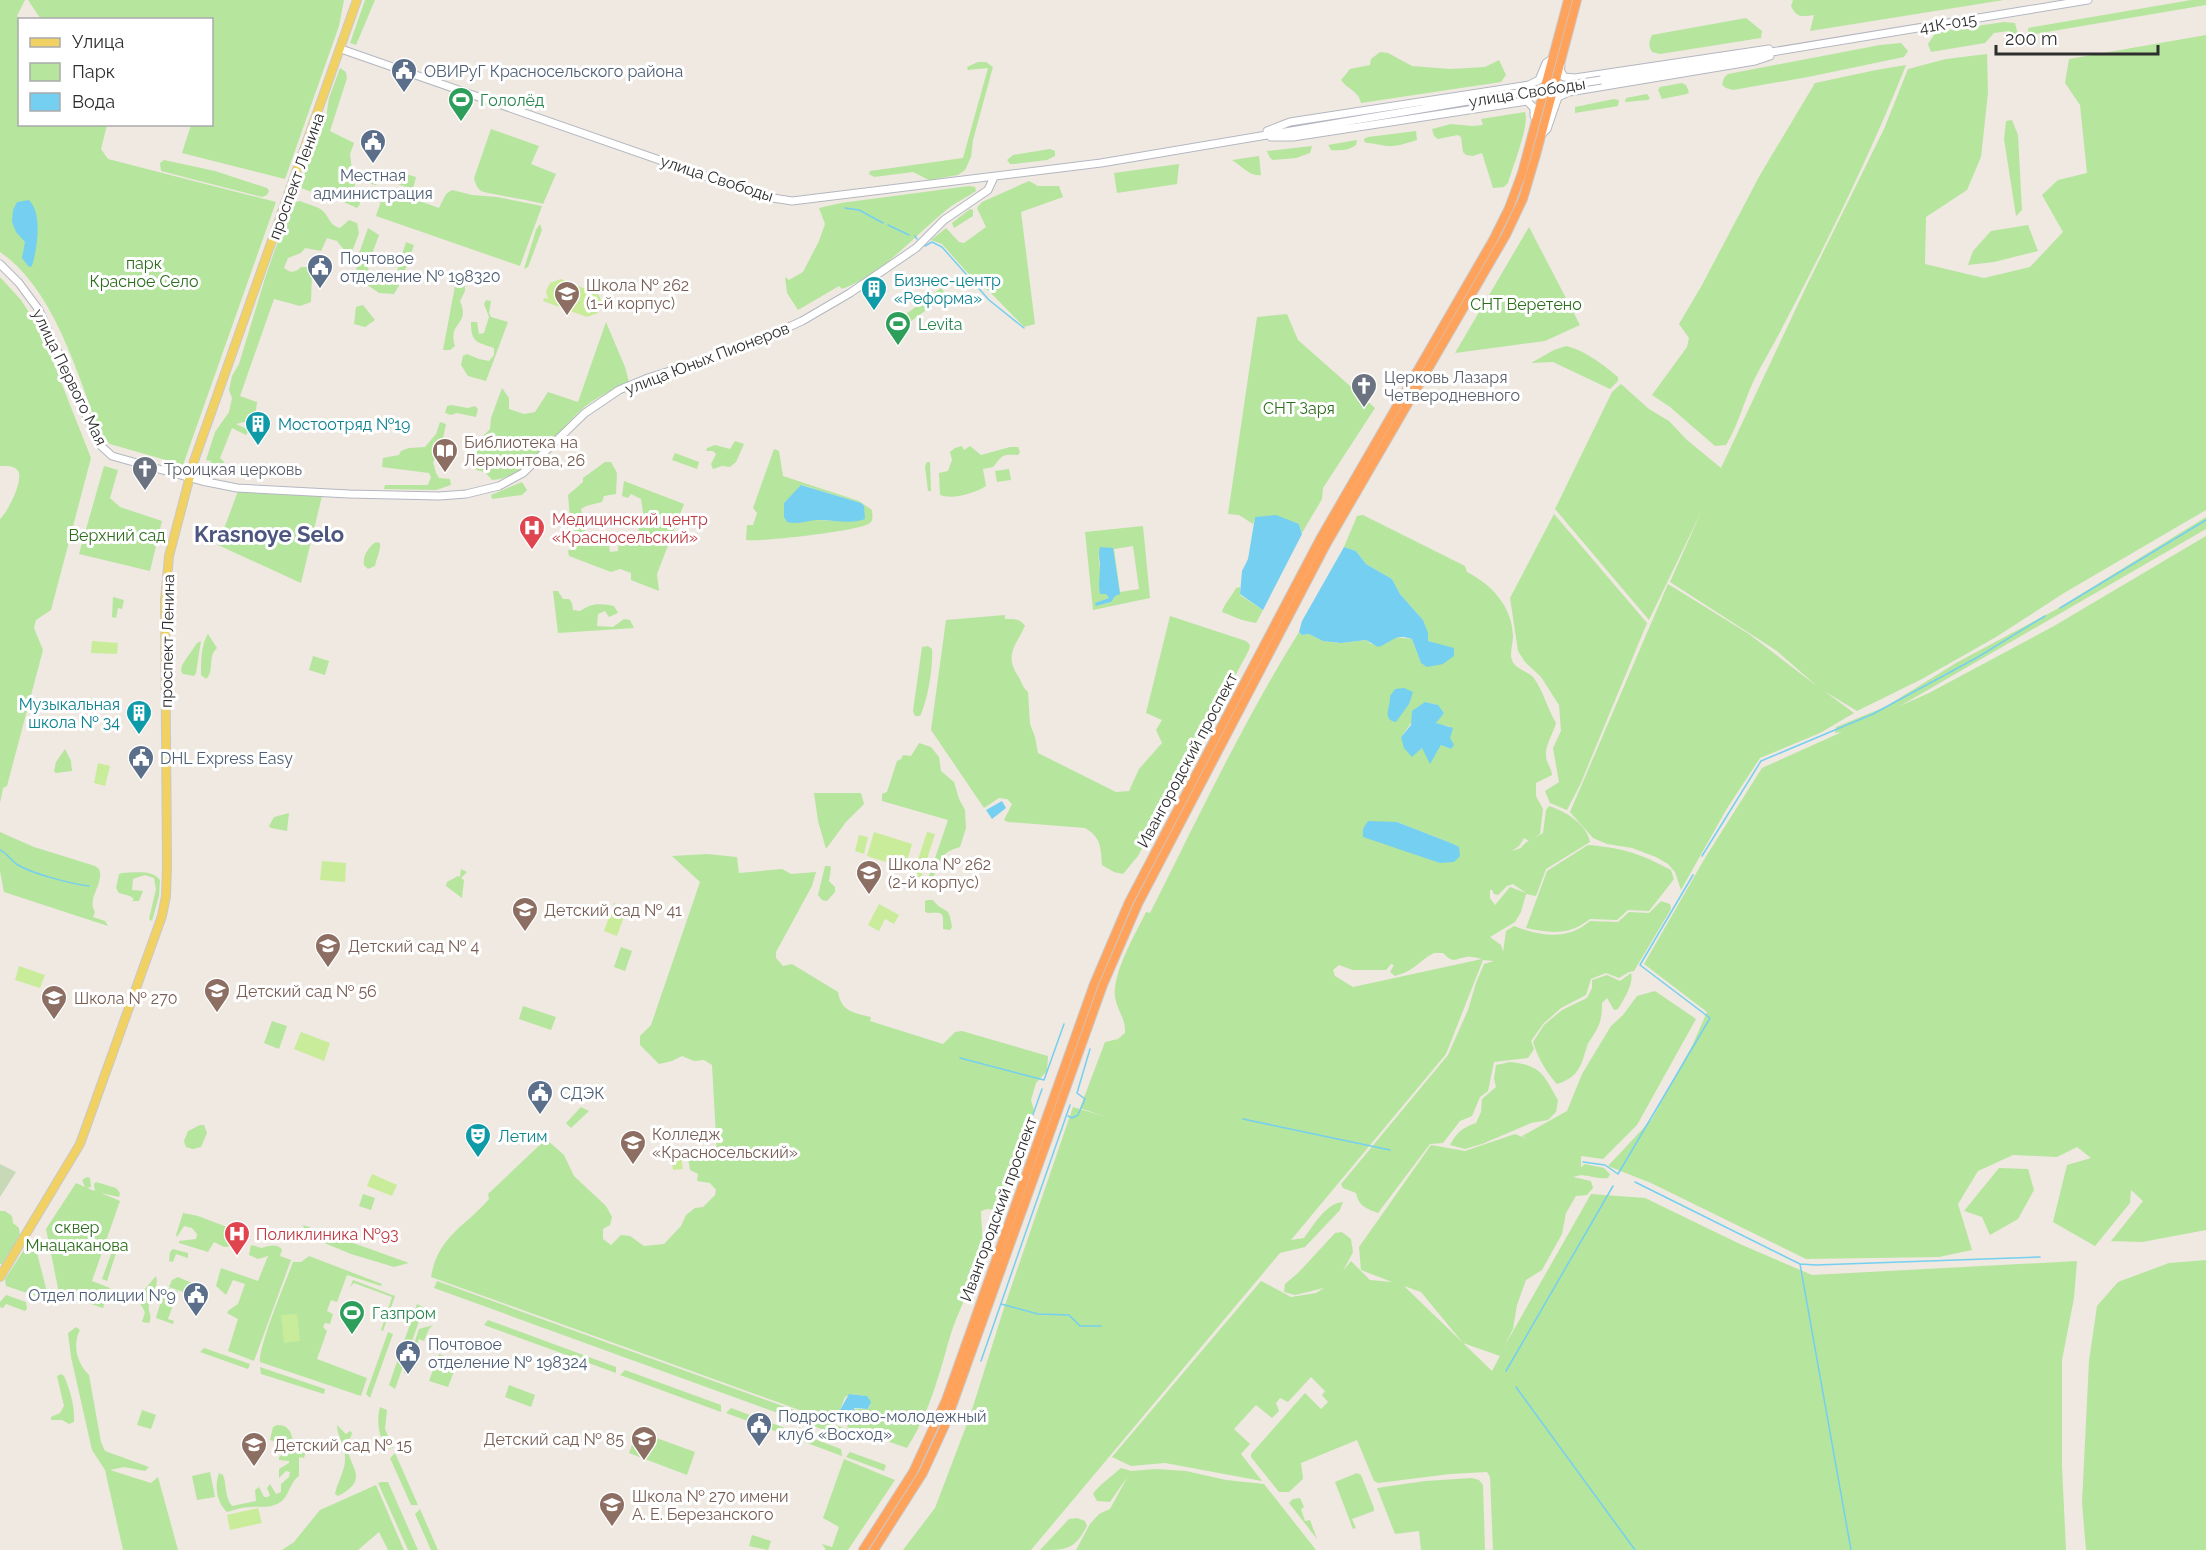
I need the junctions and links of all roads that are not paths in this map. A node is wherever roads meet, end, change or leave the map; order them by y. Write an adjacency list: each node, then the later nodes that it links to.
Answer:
1 (357, 0): 8 (main road, проспект Ленина)
2 (1568, 0): 9 (highway, Ивангородский проспект)
3 (1577, 0): 7 (highway, Ивангородский проспект)
4 (2088, 0): 5 (main road, 41К-015)
5 (1843, 40): 6 (main road, улица Свободы)
6 (1804, 46): 7 (main road, улица Свободы); 10 (main road, улица Свободы); 11 (main road, улица Свободы, bridge)
7 (1564, 47): 10 (highway, Ивангородский проспект)
8 (341, 49): 12 (main road, улица Свободы); 14 (main road, проспект Ленина)
9 (1552, 59): 10 (highway, Ивангородский проспект); 11 (main road, улица Свободы)
10 (1537, 135): 11 (main road, улица Свободы); 16 (highway, Ивангородский проспект); 17 (highway, Ивангородский проспект)
11 (1251, 136): 12 (main road, улица Свободы)
12 (994, 177): 14 (main road, улица Юных Пионеров)
13 (0, 264): 14 (main road, улица Первого Мая)
14 (189, 478): 15 (main road, проспект Ленина)
15 (0, 1277)
16 (863, 1550)
17 (873, 1550)

